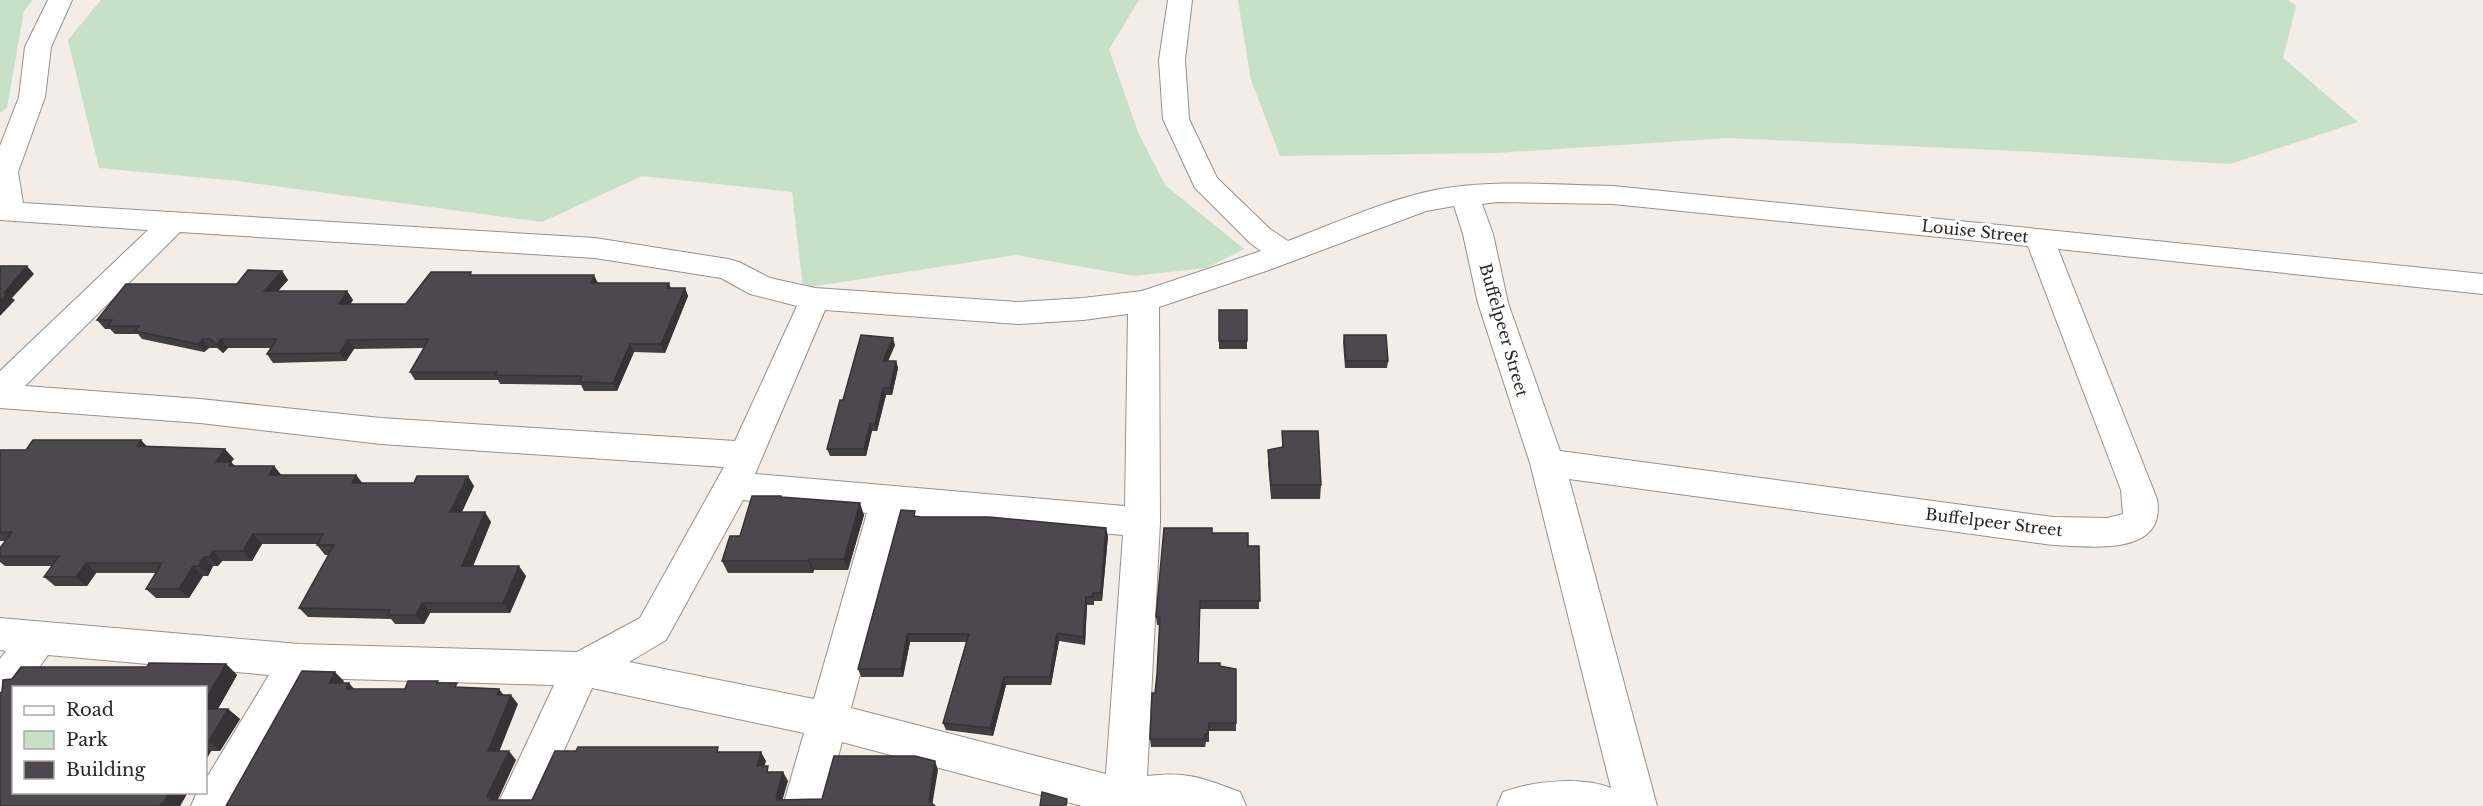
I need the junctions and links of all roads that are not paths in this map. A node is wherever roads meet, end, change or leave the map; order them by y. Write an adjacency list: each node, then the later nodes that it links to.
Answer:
1 (60, 0): 4 (street)
2 (1180, 0): 7 (street)
3 (1465, 195): 6 (street, Louise Street); 7 (street, Louise Street); 13 (street, Buffelpeer Street)
4 (5, 212): 5 (street, Louise Street)
5 (172, 223): 9 (street, Louise Street); 11 (street)
6 (2039, 237): 8 (street, Louise Street); 13 (street, Buffelpeer Street)
7 (1285, 253): 10 (street, Louise Street)
8 (2483, 284)
9 (815, 299): 10 (street, Louise Street); 14 (street)
10 (1143, 301): 16 (street)
11 (0, 391)
12 (0, 396): 14 (street)
13 (1547, 464): 30 (street, Buffelpeer Street)
14 (739, 470): 15 (street); 20 (street)
15 (888, 501): 16 (street); 22 (street)
16 (1142, 522): 23 (street)
17 (0, 634): 18 (street)
18 (39, 638): 19 (street); 21 (street)
19 (299, 661): 20 (street); 24 (street)
20 (581, 669): 22 (street); 25 (street)
21 (0, 689)
22 (828, 720): 23 (street); 26 (street)
23 (1125, 802): 27 (street)
24 (212, 806)
25 (518, 806)
26 (804, 806)
27 (1225, 806)
28 (1518, 806): 29 (street)
29 (1606, 806)
30 (1636, 806)

